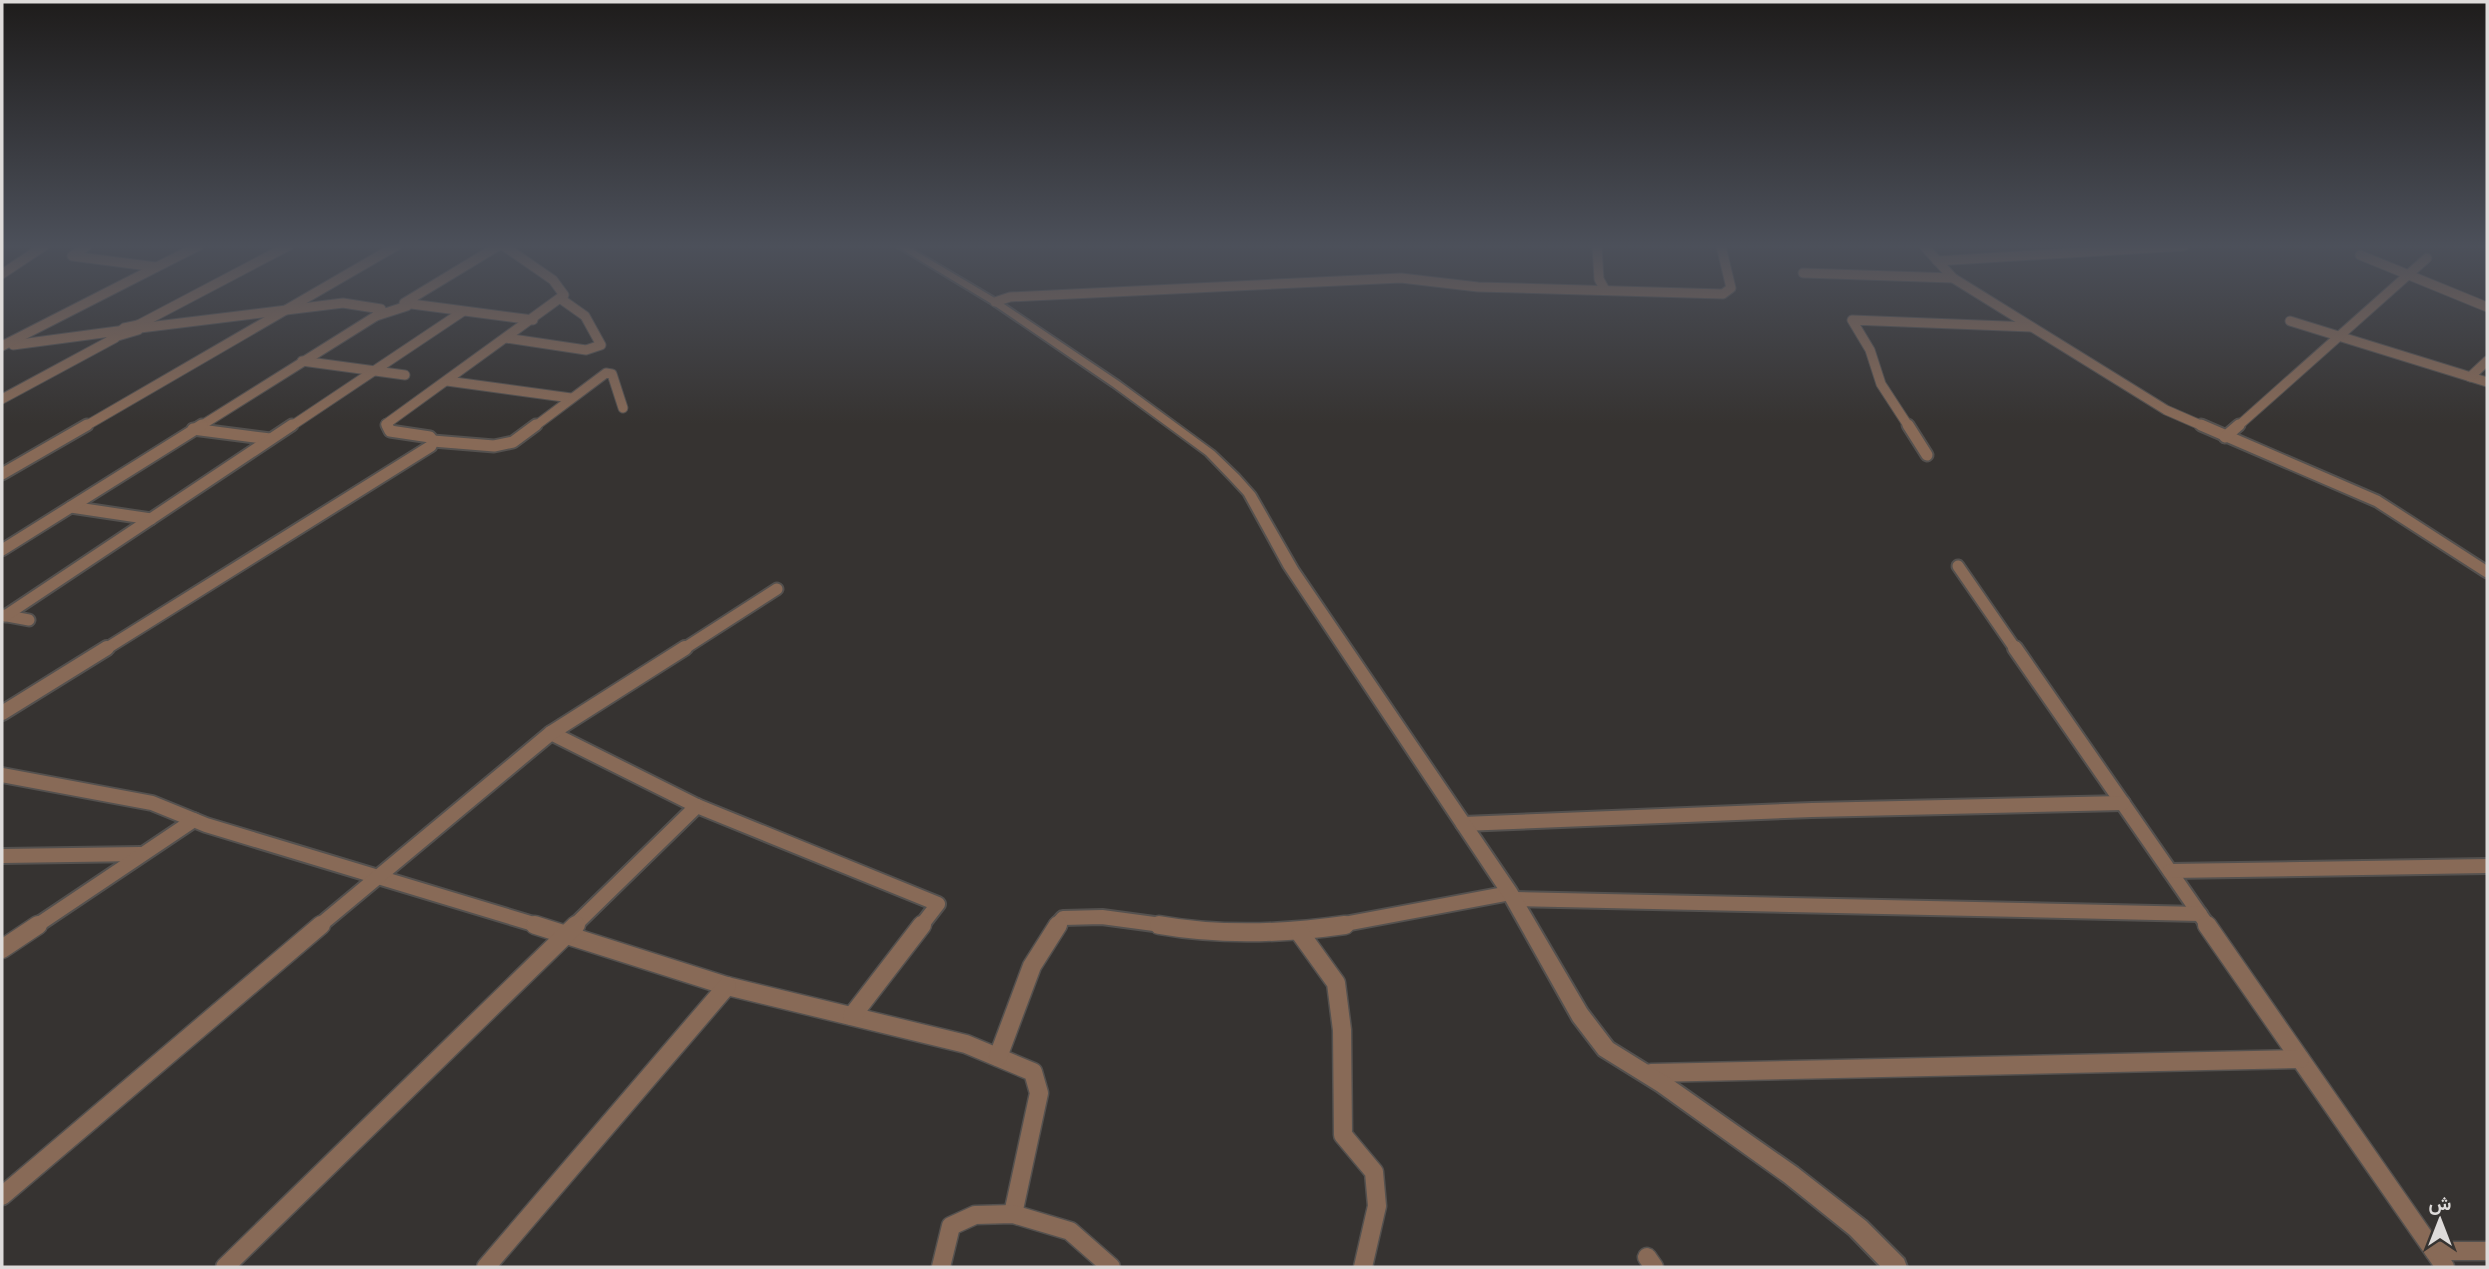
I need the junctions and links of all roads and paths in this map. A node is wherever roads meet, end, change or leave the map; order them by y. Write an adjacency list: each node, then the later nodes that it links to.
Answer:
1 (81, 305): 19 (street)
2 (179, 305): 17 (street)
3 (292, 305): 12 (street)
4 (324, 305): 12 (street)
5 (357, 305): 14 (street)
6 (553, 305): 15 (street)
7 (570, 305): 21 (street)
8 (1000, 305): 52 (street)
9 (1997, 305): 18 (street)
10 (2373, 305): 20 (street)
11 (407, 306): 13 (street); 14 (street)
12 (284, 310): 17 (street); 37 (street)
13 (462, 312): 15 (street); 24 (street)
14 (376, 316): 22 (street)
15 (533, 320): 21 (street)
16 (2290, 321): 20 (street)
17 (139, 327): 19 (street)
18 (2032, 327): 33 (street); 36 (street)
19 (116, 335): 30 (street)
20 (2339, 336): 26 (street); 33 (street)
21 (506, 338): 27 (street)
22 (302, 361): 24 (street); 32 (street)
23 (2487, 361): 26 (street)
24 (373, 371): 25 (street); 34 (street)
25 (405, 375)
26 (2470, 377): 28 (street)
27 (447, 381): 29 (street); 35 (street)
28 (2487, 382)
29 (571, 398): 31 (street); 35 (street)
30 (2, 399)
31 (622, 408)
32 (193, 429): 34 (street); 38 (street)
33 (2225, 437): 42 (street)
34 (270, 439): 39 (street)
35 (433, 442): 46 (street)
36 (1927, 455)
37 (2, 474)
38 (71, 507): 39 (street); 40 (street)
39 (151, 519): 44 (street)
40 (2, 550)
41 (1958, 566): 49 (street)
42 (2487, 572)
43 (777, 589): 47 (street)
44 (3, 616): 45 (street)
45 (29, 620)
46 (2, 713)
47 (551, 733): 50 (street); 57 (street)
48 (2, 775): 51 (street)
49 (2123, 803): 52 (street); 56 (street)
50 (697, 806): 61 (street); 64 (street)
51 (194, 820): 53 (street); 57 (street)
52 (1463, 824): 58 (street)
53 (143, 854): 54 (street); 62 (street)
54 (2, 856)
55 (2487, 866): 56 (street)
56 (2170, 871): 59 (street)
57 (379, 875): 61 (street); 68 (street)
58 (1512, 896): 59 (street); 60 (street); 65 (street)
59 (2200, 914): 67 (street)
60 (1300, 933): 66 (street); 76 (street)
61 (562, 935): 63 (street); 72 (street)
62 (2, 948)
63 (727, 986): 64 (street); 73 (street)
64 (852, 1016): 66 (street)
65 (1606, 1049): 67 (street); 77 (street)
66 (998, 1057): 69 (street)
67 (2301, 1059): 70 (street)
68 (2, 1196)
69 (1013, 1214): 74 (street); 75 (street)
70 (2434, 1251): 71 (street); 78 (street)
71 (2487, 1251)
72 (225, 1267)
73 (486, 1267)
74 (941, 1267)
75 (1111, 1267)
76 (1363, 1267)
77 (1896, 1267)
78 (2445, 1267)

